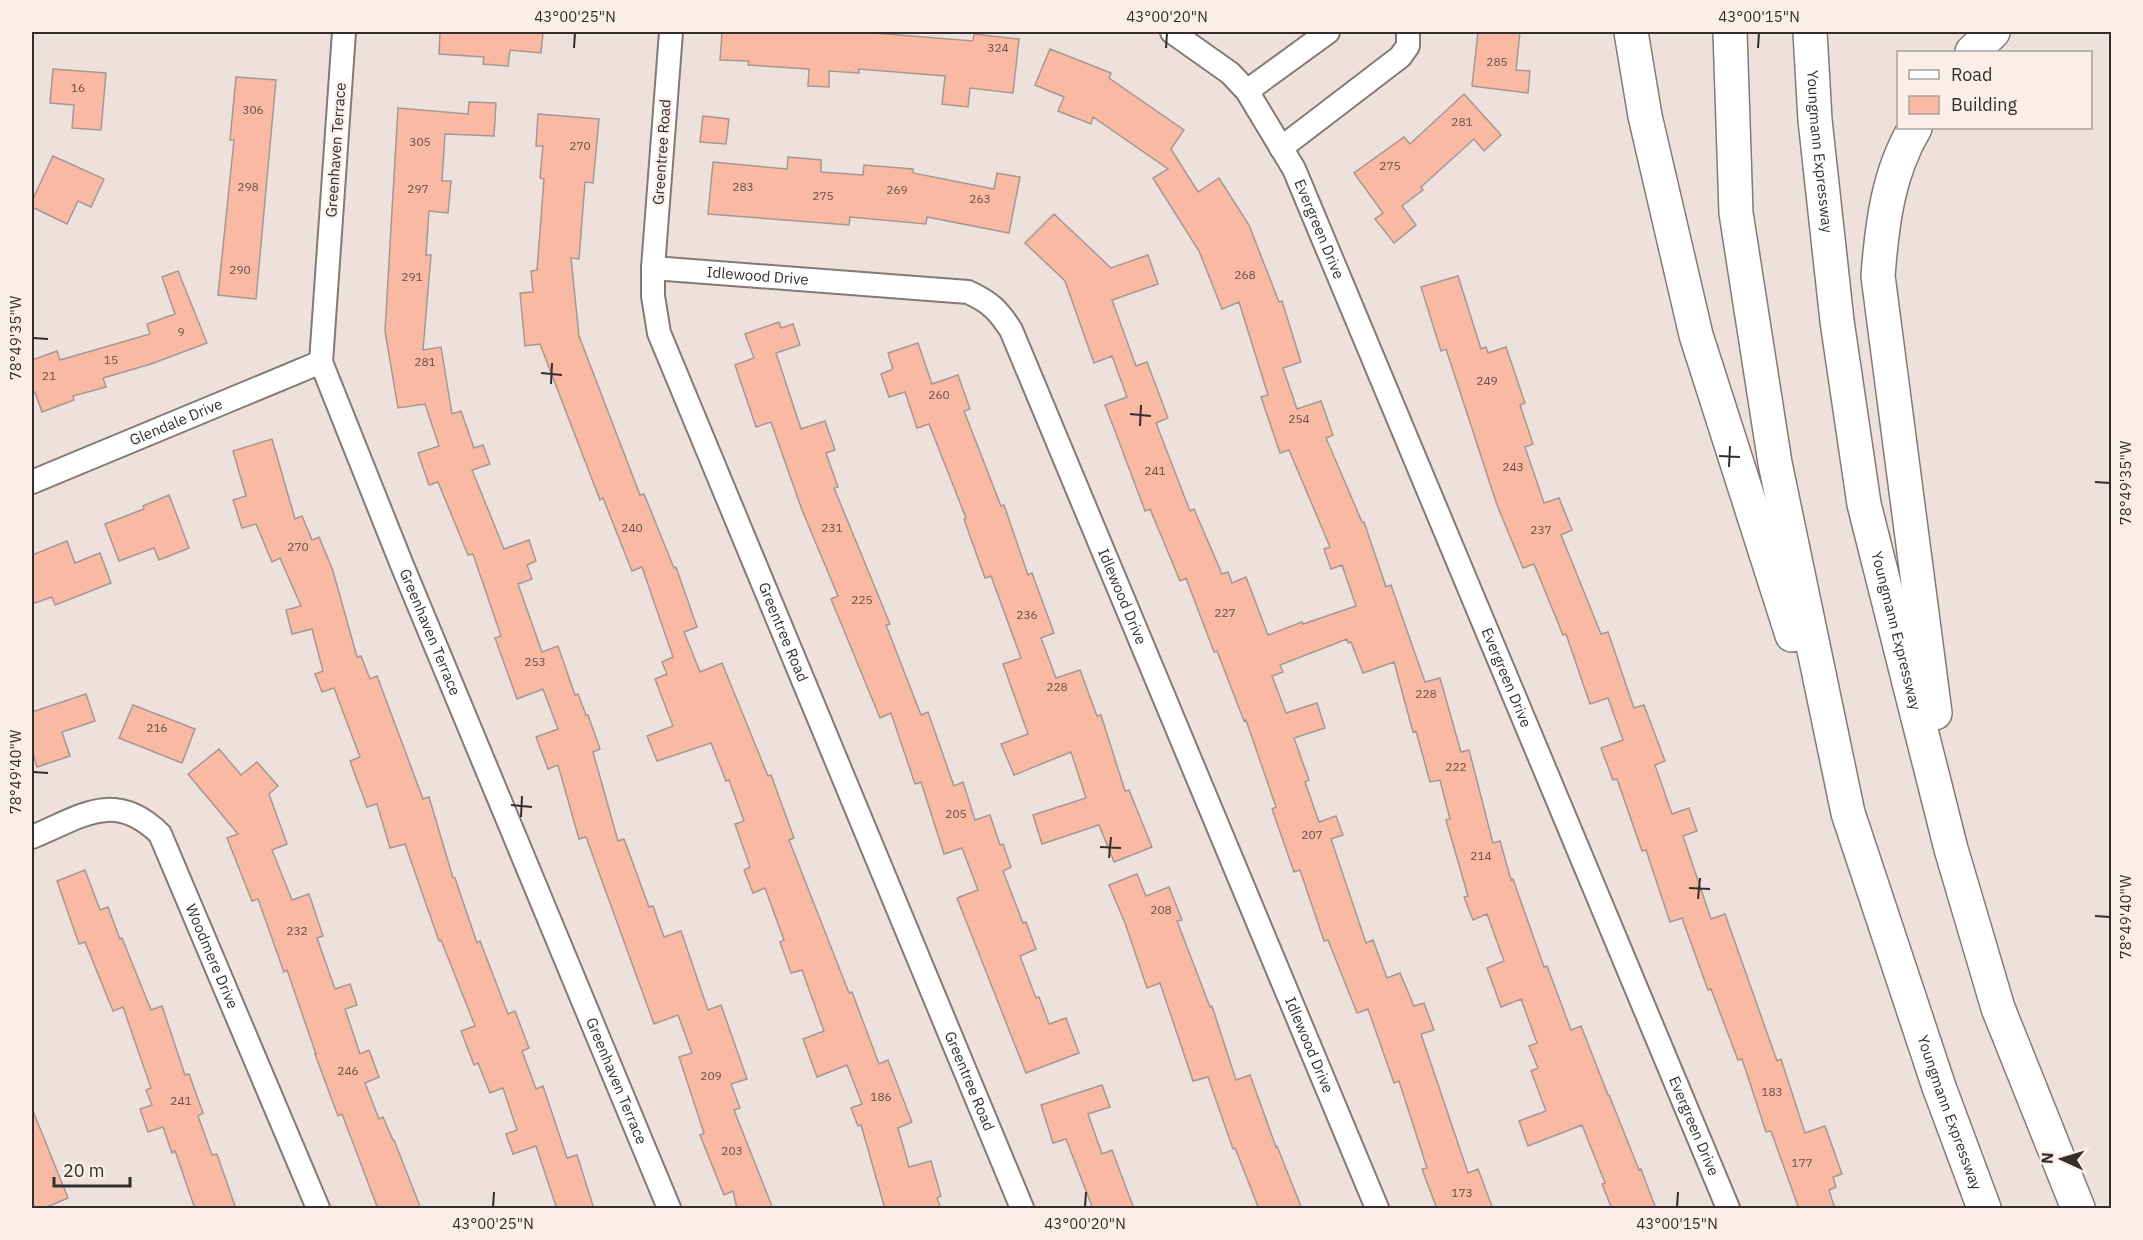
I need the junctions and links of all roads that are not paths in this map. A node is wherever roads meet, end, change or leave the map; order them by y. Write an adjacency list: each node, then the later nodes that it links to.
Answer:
1 (344, 32): 15 (street, Greenhaven Terrace)
2 (671, 32): 14 (street, Greentree Road)
3 (1172, 32): 11 (street, Evergreen Drive)
4 (1328, 32): 11 (street)
5 (1407, 32): 13 (street)
6 (1631, 32): 17 (highway)
7 (1730, 32): 17 (highway, Youngmann Expressway)
8 (1810, 32): 19 (highway, Youngmann Expressway)
9 (1993, 32): 10 (highway)
10 (1973, 51)
11 (1247, 92): 13 (street, Evergreen Drive)
12 (1914, 129): 19 (highway)
13 (1281, 148): 24 (street, Evergreen Drive)
14 (653, 268): 22 (street, Greentree Road); 23 (street, Idlewood Drive)
15 (321, 362): 16 (street, Glendale Drive); 21 (street, Greenhaven Terrace)
16 (32, 482)
17 (1848, 813): 25 (highway, Youngmann Expressway)
18 (32, 837): 20 (street, Woodmere Drive)
19 (1950, 849): 26 (highway, Youngmann Expressway)
20 (318, 1209)
21 (669, 1209)
22 (1022, 1209)
23 (1377, 1209)
24 (1728, 1209)
25 (1984, 1209)
26 (2078, 1209)

